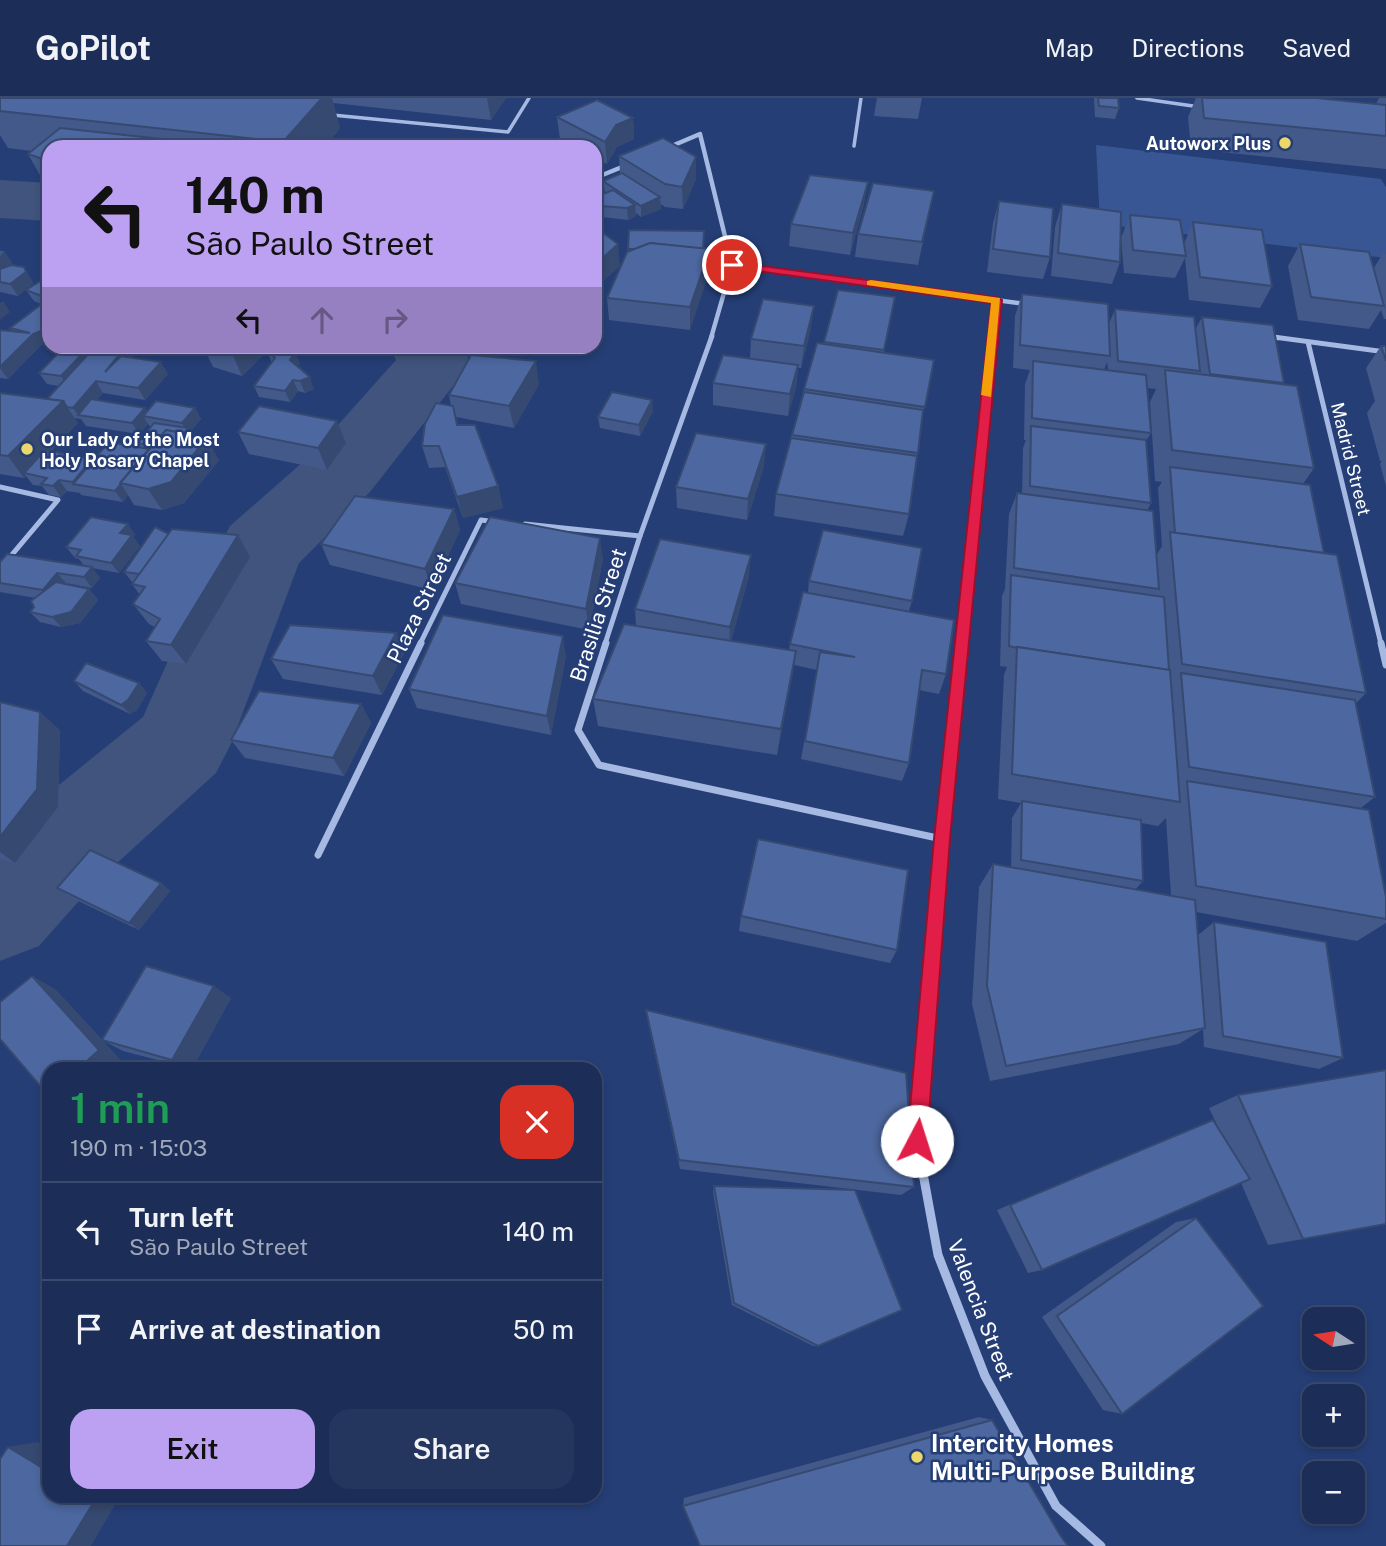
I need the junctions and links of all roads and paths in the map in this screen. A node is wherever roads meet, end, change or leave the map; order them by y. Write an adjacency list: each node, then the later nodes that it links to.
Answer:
1 (530, 98): 5 (lane)
2 (860, 98): 6 (lane)
3 (1137, 98): 4 (lane)
4 (1203, 98)
5 (330, 115)
6 (854, 146)
7 (665, 149): 10 (street, Brasilia Street)
8 (630, 163): 9 (street)
9 (602, 175)
10 (732, 265): 11 (street); 19 (street, Brasilia Street)
11 (996, 300): 12 (street); 22 (street, Valencia Street)
12 (1037, 306)
13 (1254, 334): 14 (street)
14 (1308, 342): 15 (street); 21 (street, Madrid Street)
15 (1386, 352)
16 (0, 487): 20 (street)
17 (508, 523): 23 (street, Plaza Street)
18 (521, 524): 19 (street)
19 (640, 536): 22 (street, Brasilia Street)
20 (0, 569)
21 (1386, 665)
22 (942, 839): 24 (street, Valencia Street)
23 (318, 855)
24 (1101, 1546)

